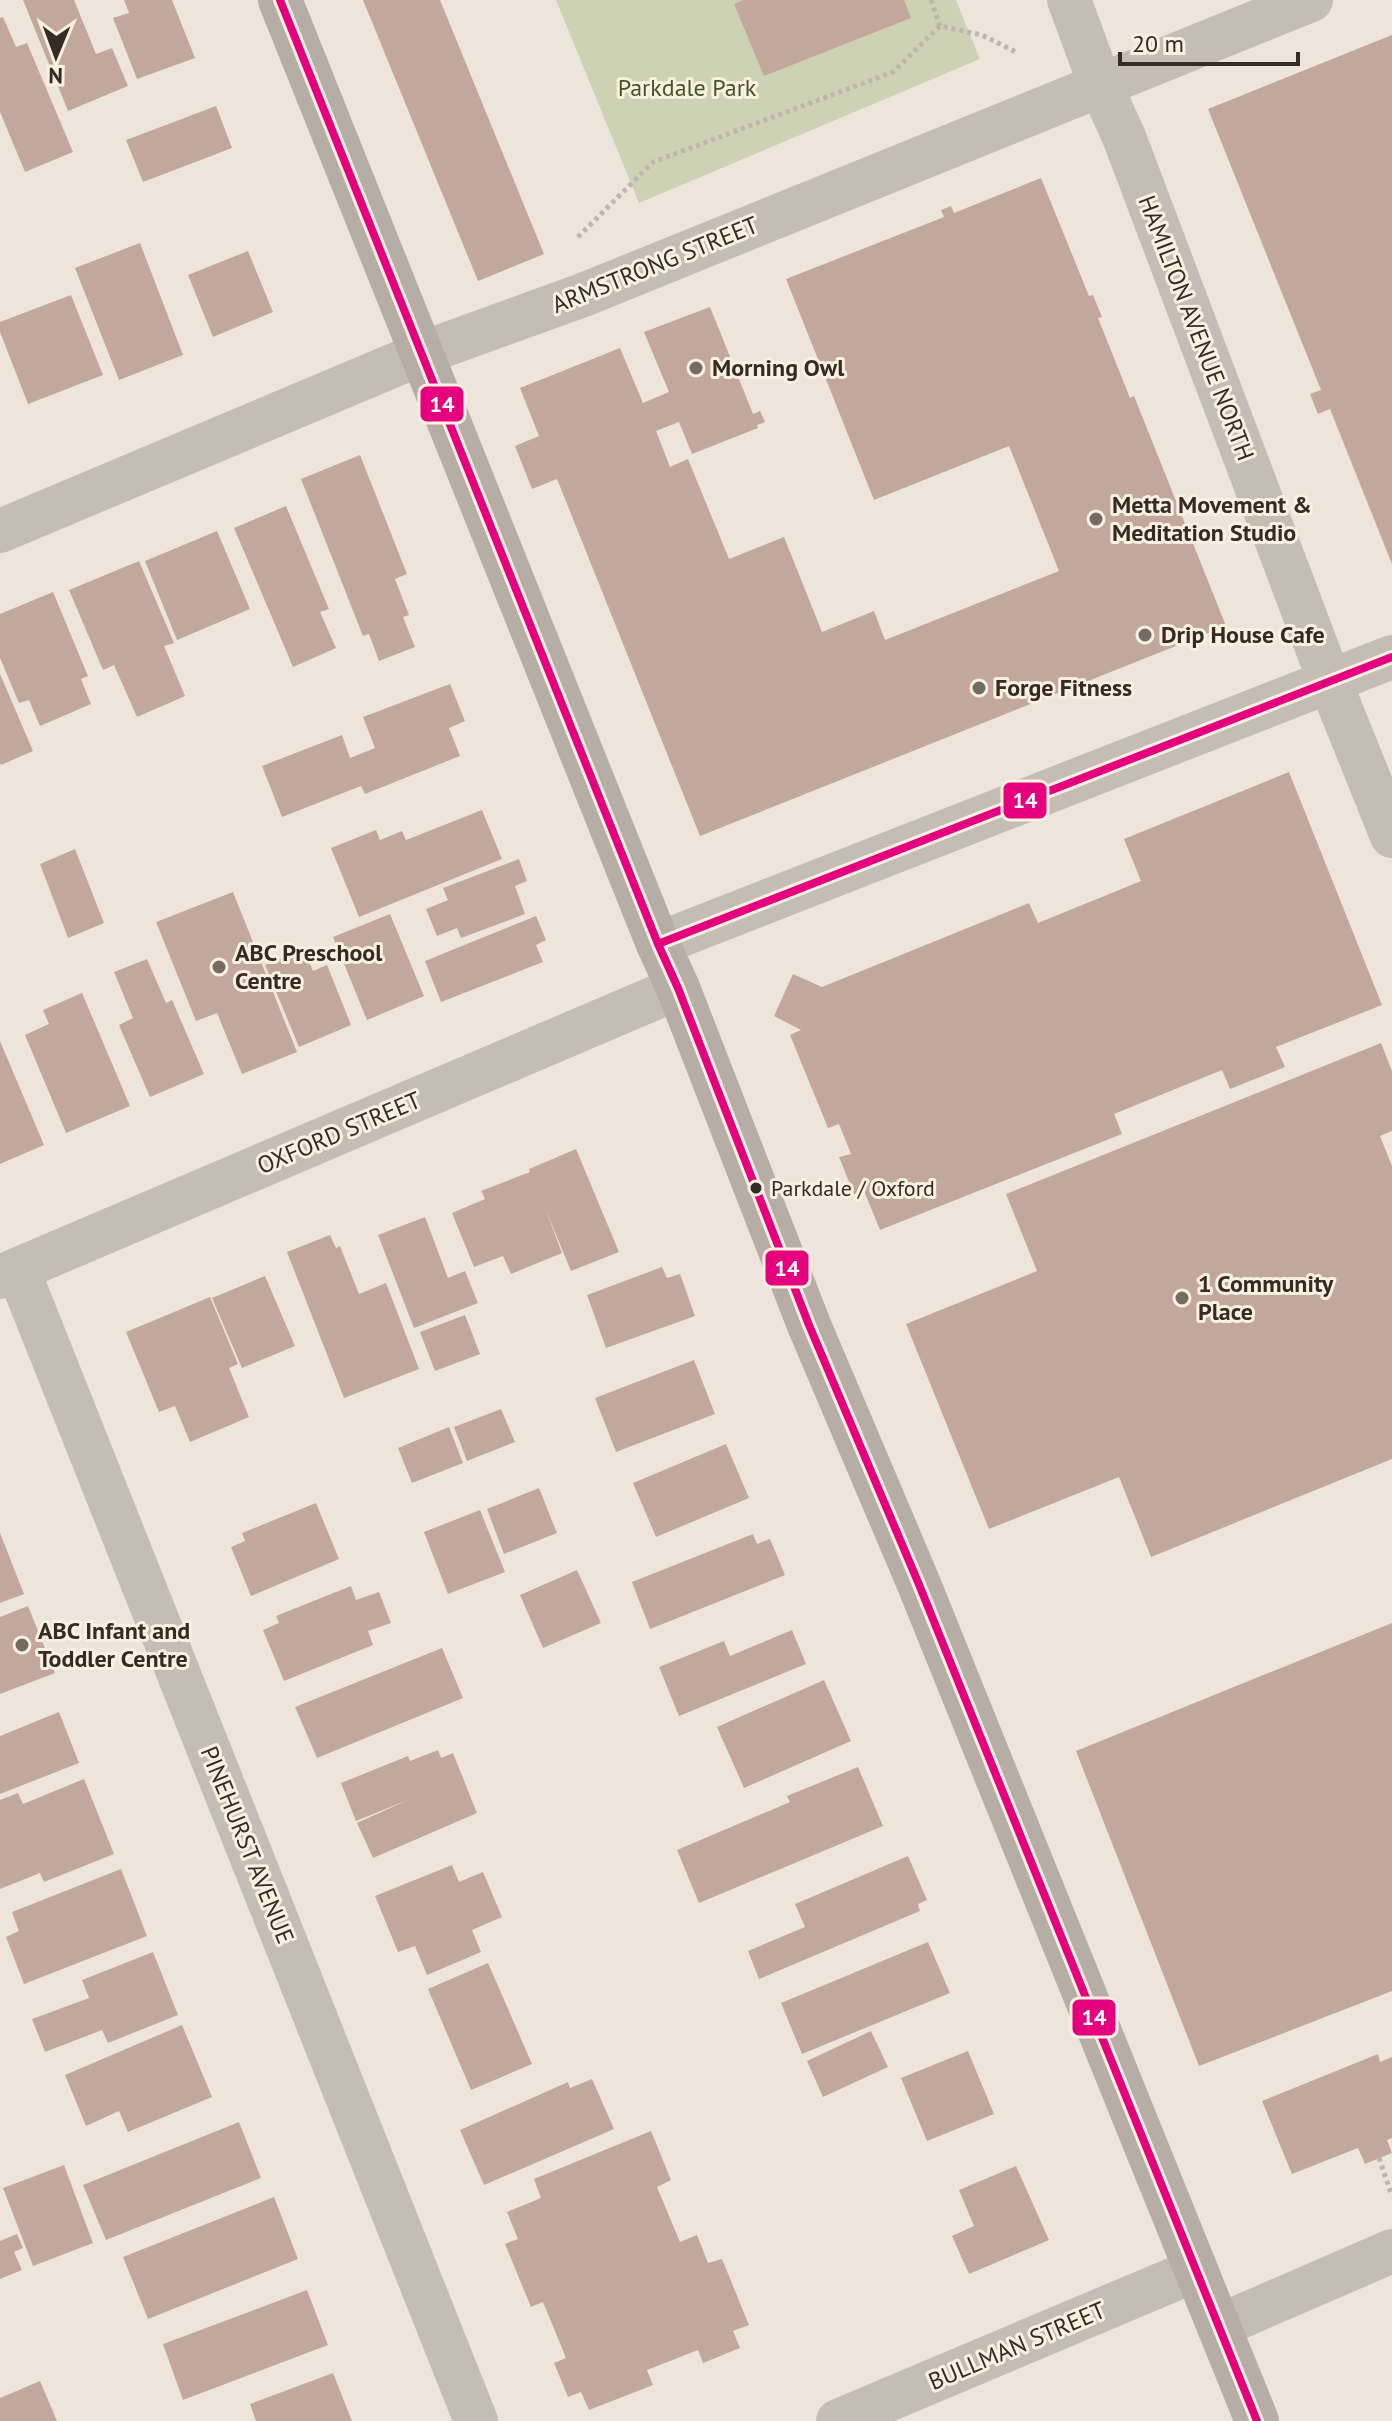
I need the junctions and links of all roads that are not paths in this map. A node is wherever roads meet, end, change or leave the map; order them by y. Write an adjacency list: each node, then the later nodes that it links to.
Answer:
1 (280, 0): 5 (main road)
2 (1069, 0): 4 (street, HAMILTON AVENUE NORTH)
3 (1311, 0): 4 (street, ARMSTRONG STREET)
4 (1100, 84): 5 (street, ARMSTRONG STREET); 8 (street, HAMILTON AVENUE NORTH)
5 (423, 353): 6 (street, ARMSTRONG STREET); 10 (main road)
6 (0, 531)
7 (1392, 657): 8 (street)
8 (1330, 682): 9 (street, HAMILTON AVENUE NORTH); 10 (street)
9 (1392, 836)
10 (658, 944): 11 (main road)
11 (678, 988): 12 (street, OXFORD STREET); 14 (main road)
12 (9, 1273): 16 (street, PINEHURST AVENUE)
13 (1392, 2251): 15 (street)
14 (1196, 2270): 15 (main road); 17 (street, BULLMAN STREET)
15 (1219, 2326): 18 (main road)
16 (476, 2421)
17 (838, 2421)
18 (1257, 2421)

